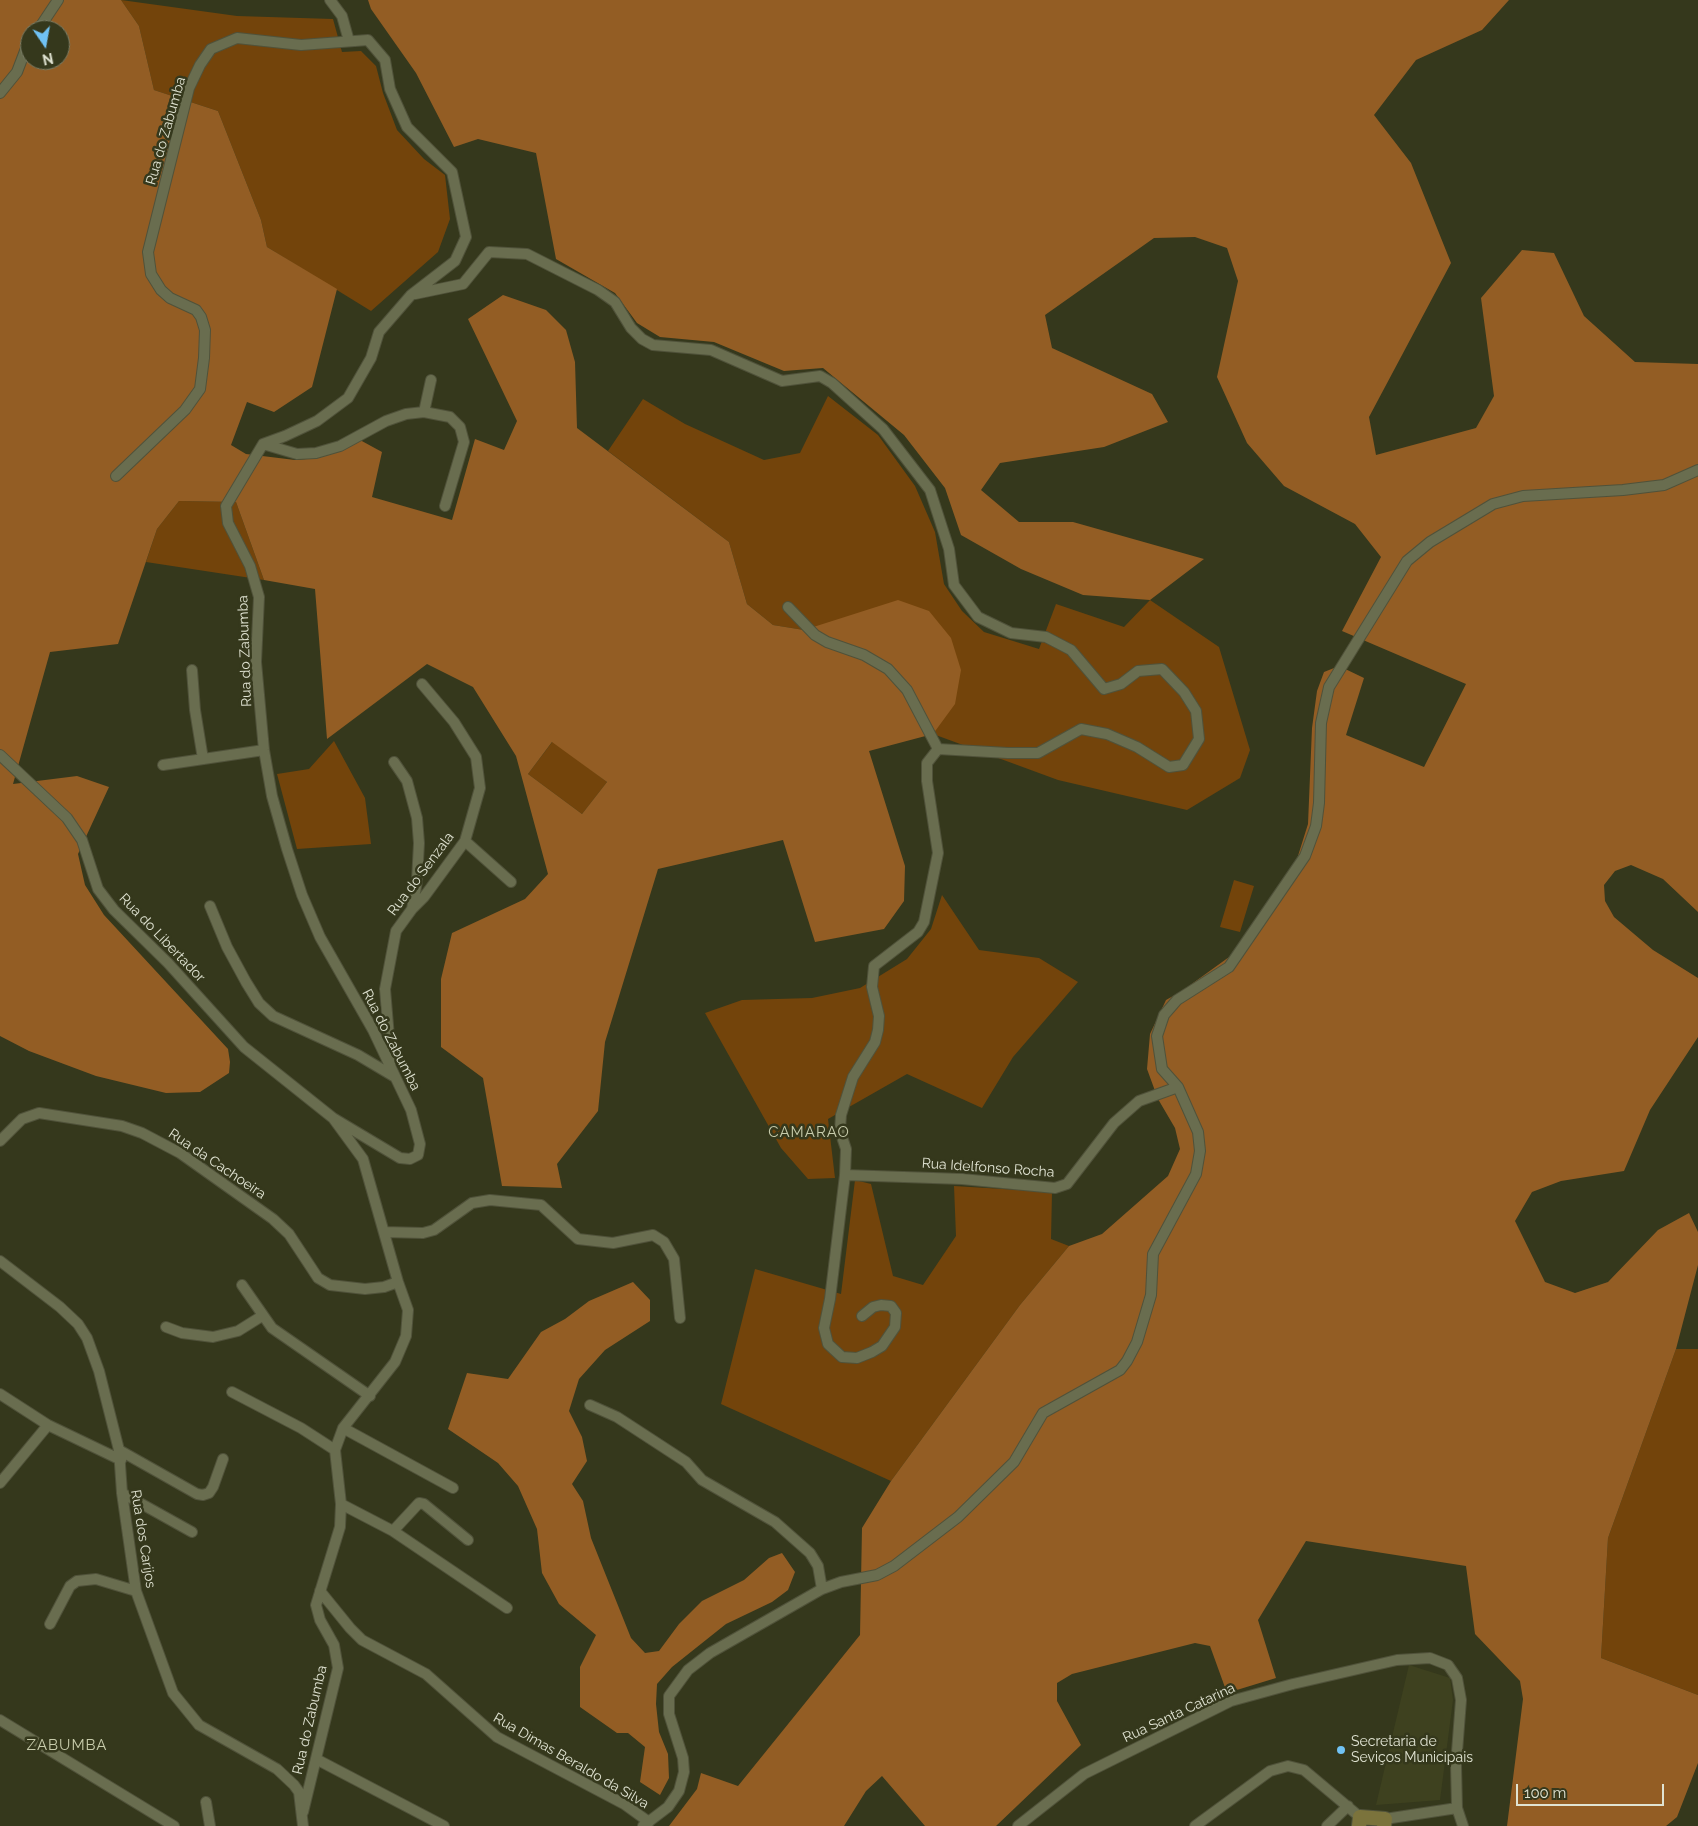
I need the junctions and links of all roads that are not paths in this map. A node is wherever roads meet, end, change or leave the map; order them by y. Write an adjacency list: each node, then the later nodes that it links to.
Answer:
1 (58, 0): 3 (street)
2 (330, 0): 4 (street)
3 (45, 20)
4 (349, 41): 7 (street, Rua do Zabumba); 12 (street, Rua do Zabumba)
5 (20, 64): 6 (street)
6 (0, 93)
7 (411, 295): 10 (street, Rua do Zabumba); 17 (street)
8 (432, 380): 9 (street)
9 (424, 412): 10 (street); 13 (street)
10 (263, 444): 18 (street, Rua do Zabumba)
11 (1698, 470): 28 (street)
12 (116, 476)
13 (446, 506)
14 (788, 607): 17 (street)
15 (192, 670): 20 (street)
16 (422, 684): 23 (street, Rua do Senzala)
17 (938, 749): 31 (street)
18 (264, 750): 20 (street); 27 (street, Rua do Zabumba)
19 (0, 755): 29 (street, Rua do Libertador)
20 (203, 758): 22 (street)
21 (394, 762): 26 (street)
22 (163, 765)
23 (466, 841): 24 (street); 26 (street, Rua do Senzala)
24 (511, 882)
25 (210, 906): 27 (street)
26 (412, 909): 27 (street, Rua do Senzala)
27 (393, 1073): 29 (street, Rua do Zabumba)
28 (1178, 1087): 31 (street, Rua Idelfonso Rocha); 56 (street)
29 (332, 1118): 32 (street, Rua do Zabumba)
30 (0, 1141): 34 (street, Rua da Cachoeira)
31 (845, 1174): 37 (street)
32 (384, 1232): 34 (street, Rua do Zabumba); 38 (street)
33 (0, 1261): 47 (street, Rua dos Carijos)
34 (398, 1282): 42 (street, Rua do Zabumba)
35 (242, 1285): 36 (street)
36 (262, 1316): 39 (street); 42 (street)
37 (862, 1316)
38 (680, 1318)
39 (166, 1326)
40 (232, 1392): 46 (street)
41 (0, 1394): 44 (street)
42 (370, 1396): 45 (street, Rua do Zabumba)
43 (590, 1405): 56 (street)
44 (48, 1425): 47 (street); 49 (street)
45 (343, 1428): 46 (street, Rua do Zabumba); 50 (street)
46 (335, 1450): 52 (street, Rua do Zabumba)
47 (120, 1455): 48 (street); 51 (street, Rua dos Carijos)
48 (223, 1459)
49 (0, 1483)
50 (453, 1488)
51 (122, 1493): 54 (street); 57 (street, Rua dos Carijos)
52 (342, 1504): 53 (street); 58 (street, Rua do Zabumba)
53 (393, 1531): 55 (street); 59 (street)
54 (192, 1532)
55 (468, 1540)
56 (822, 1589): 69 (street)
57 (136, 1591): 60 (street); 66 (street, Rua dos Carijos)
58 (320, 1591): 62 (street, Rua do Zabumba); 69 (street, Rua Dimas Beraldo da Silva)
59 (507, 1608)
60 (50, 1624)
61 (0, 1720): 70 (street)
62 (316, 1759): 66 (street, Rua do Zabumba); 73 (street)
63 (206, 1802): 71 (street)
64 (1348, 1806): 67 (street); 75 (street); 76 (street)
65 (1457, 1808): 68 (street); 74 (street, Rua Santa Catarina); 77 (street)
66 (303, 1812): 72 (street, Rua dos Carijos)
67 (1359, 1822): 68 (street)
68 (1384, 1823)
69 (646, 1824)
70 (174, 1826)
71 (210, 1826)
72 (303, 1826)
73 (444, 1826)
74 (1018, 1826)
75 (1195, 1826)
76 (1328, 1826)
77 (1463, 1826)

